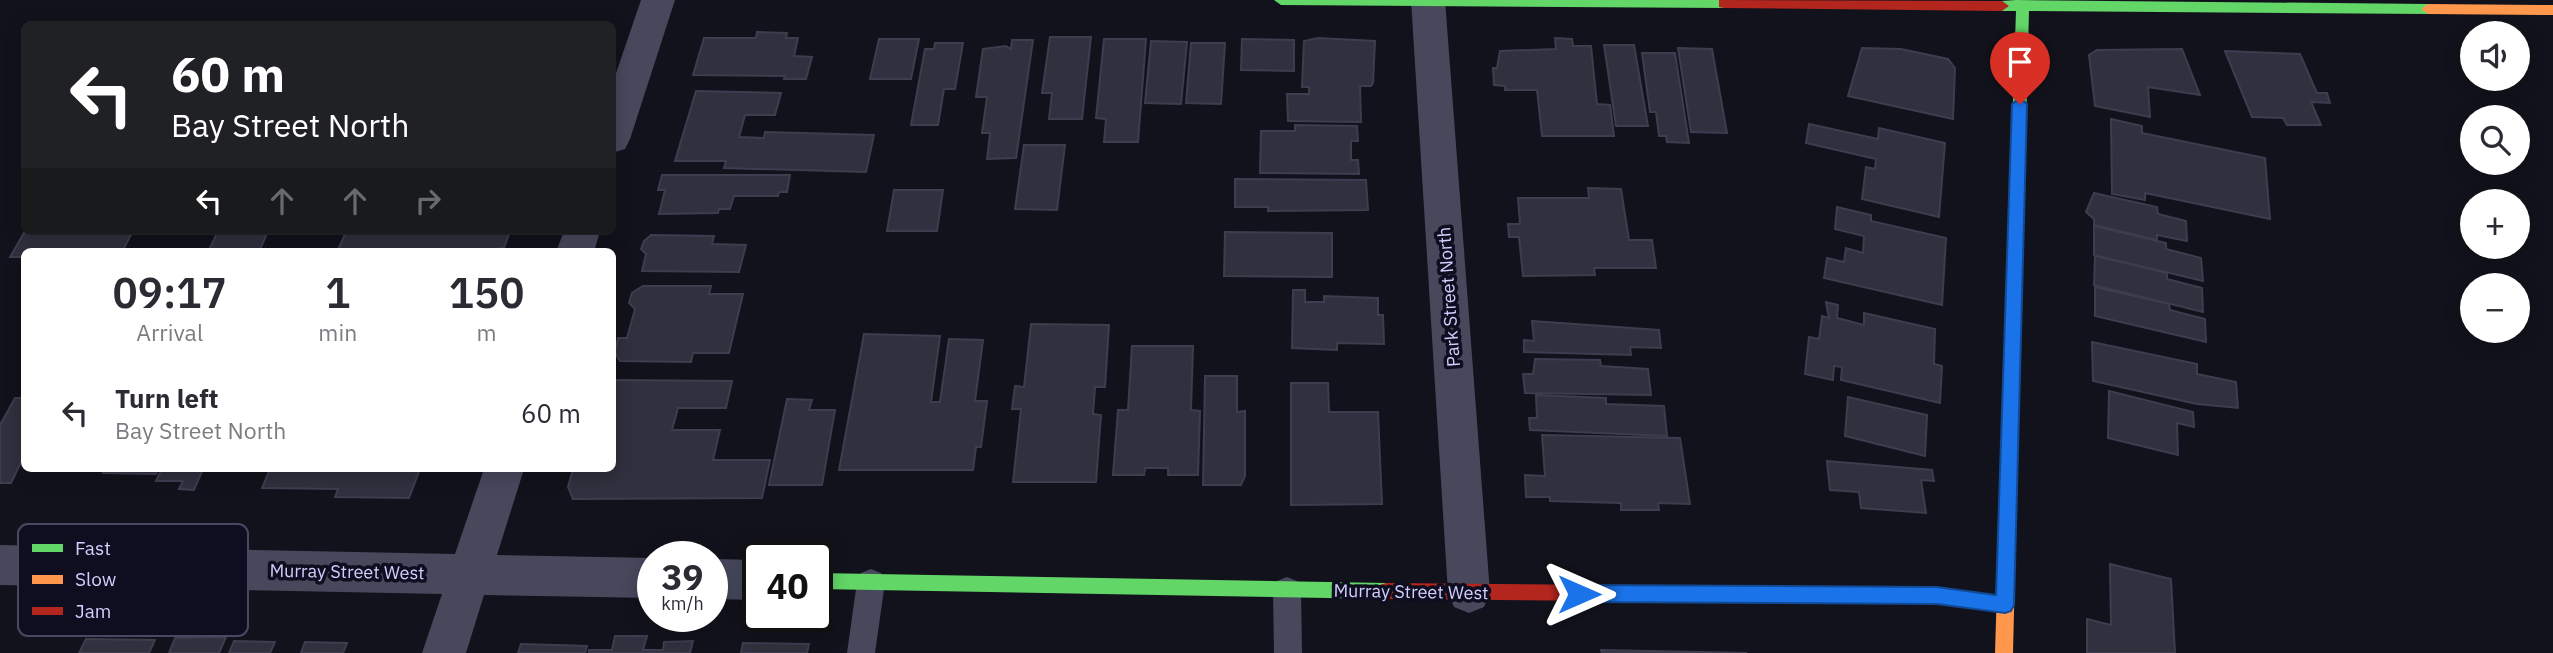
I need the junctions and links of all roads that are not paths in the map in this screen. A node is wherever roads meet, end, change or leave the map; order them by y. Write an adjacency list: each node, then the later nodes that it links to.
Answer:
1 (658, 0): 6 (street)
2 (1281, 0): 3 (street)
3 (1429, 1): 4 (street); 16 (street, Park Street North)
4 (2022, 3): 5 (street); 17 (street)
5 (2553, 10)
6 (616, 127)
7 (503, 472): 11 (street)
8 (0, 565): 9 (street, Murray Street West)
9 (18, 565)
10 (248, 570): 11 (street, Murray Street West)
11 (469, 574): 12 (street, Murray Street West); 18 (street)
12 (637, 578)
13 (833, 581): 14 (street, Murray Street West)
14 (871, 582): 15 (street, Murray Street West); 19 (lane)
15 (1287, 590): 16 (street, Murray Street West); 20 (lane)
16 (1469, 593): 17 (street, Murray Street West)
17 (2005, 605): 21 (street)
18 (444, 653)
19 (861, 653)
20 (1287, 653)
21 (2004, 653)

